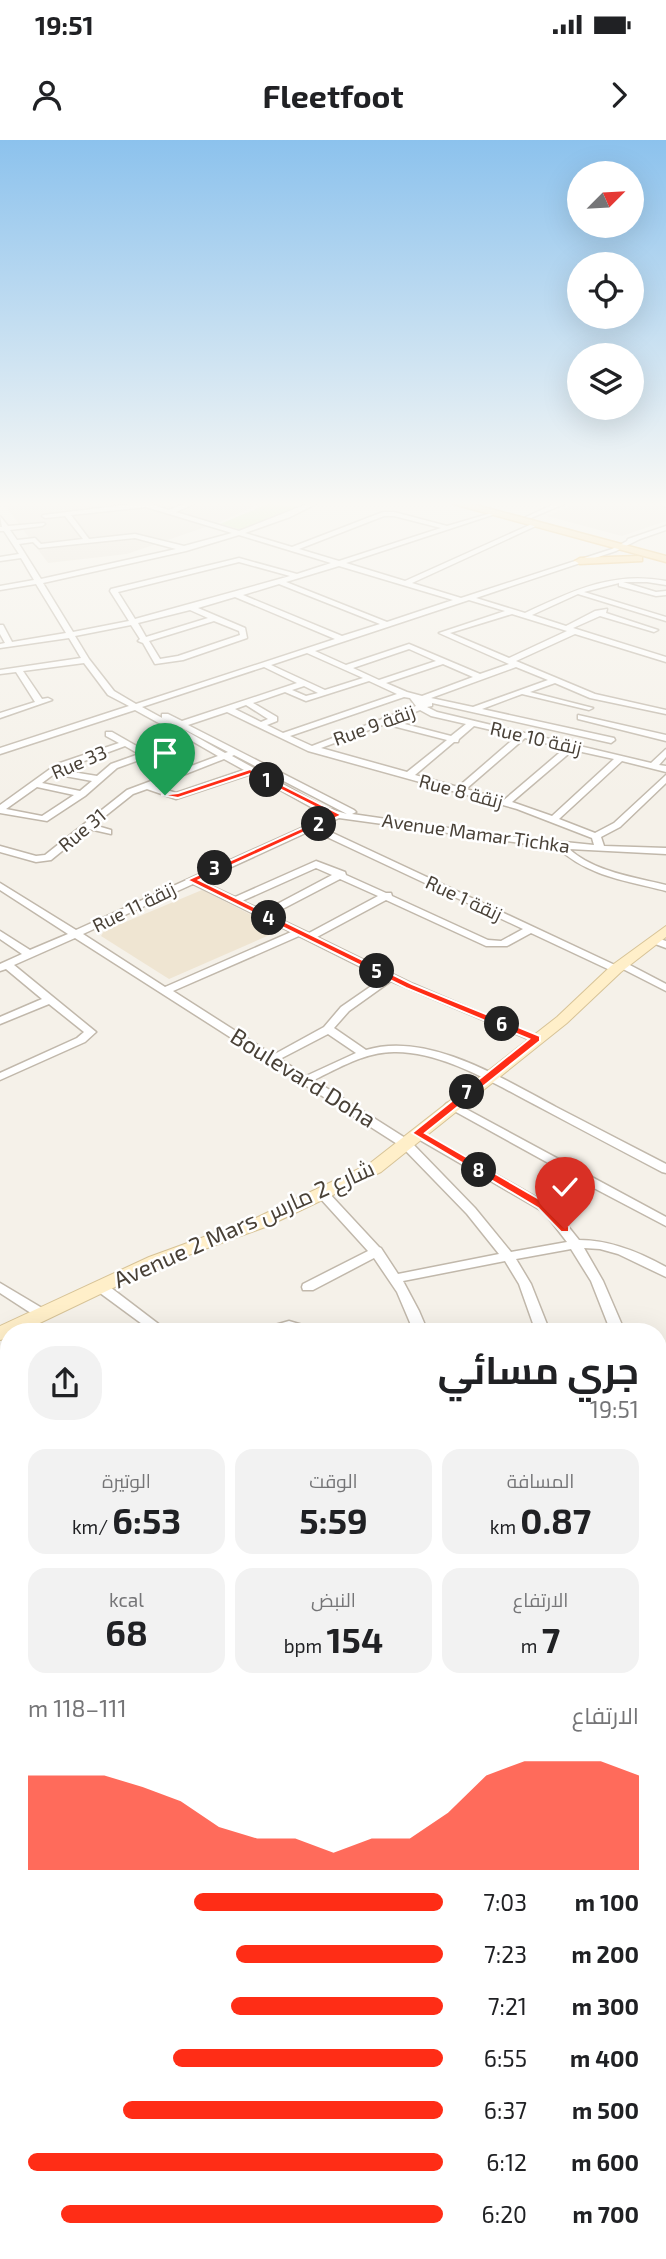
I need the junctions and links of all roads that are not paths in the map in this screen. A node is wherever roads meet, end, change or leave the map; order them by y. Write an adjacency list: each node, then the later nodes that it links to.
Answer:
1 (55, 603): 24 (street, Avenue Mamar Tichka)
2 (119, 603): 17 (street)
3 (209, 603): 11 (street)
4 (255, 603): 25 (street)
5 (333, 603): 18 (street)
6 (449, 603): 18 (street)
7 (482, 603): 12 (street)
8 (553, 603): 14 (street)
9 (613, 603): 10 (street)
10 (617, 604): 13 (street); 16 (street)
11 (192, 608): 15 (street); 17 (street)
12 (513, 611): 14 (street); 22 (street)
13 (598, 613): 20 (street); 21 (street)
14 (526, 615): 20 (street)
15 (215, 618): 26 (street); 26 (street)
16 (666, 621): 21 (street)
17 (132, 623): 24 (street); 26 (street)
18 (386, 624): 25 (street)
19 (0, 627): 27 (street)
20 (572, 629): 32 (street); 34 (street)
21 (654, 630): 23 (street)
22 (443, 633): 34 (street)
23 (645, 634)
24 (73, 636): 27 (street); 31 (street, Avenue Mamar Tichka)
25 (342, 639): 29 (street)
26 (142, 641)
27 (10, 645): 28 (street)
28 (0, 646)
29 (307, 650): 35 (street); 37 (street)
30 (399, 650): 33 (street); 36 (street); 37 (street)
31 (86, 660): 38 (street); 57 (street, Avenue Mamar Tichka)
32 (666, 660)
33 (443, 661): 36 (street); 40 (street)
34 (513, 662): 40 (street); 42 (street)
35 (263, 664): 43 (street); 57 (street)
36 (432, 665): 44 (street)
37 (344, 668): 41 (street)
38 (18, 670): 39 (street); 53 (street)
39 (0, 672)
40 (479, 677): 49 (street)
41 (368, 679): 44 (street); 47 (street)
42 (555, 680): 46 (street); 50 (street)
43 (305, 683): 45 (street); 47 (street)
44 (377, 683): 48 (street)
45 (286, 690): 51 (street); 54 (street)
46 (522, 692): 59 (street); 61 (street)
47 (326, 693): 51 (street)
48 (408, 695): 49 (street); 58 (street); 75 (street)
49 (423, 698): 52 (street)
50 (599, 698): 59 (street); 62 (street)
51 (306, 699): 56 (street)
52 (436, 700): 58 (street, Rue 9 زنقة); 61 (street)
53 (44, 701): 64 (street)
54 (248, 703): 60 (street); 69 (street)
55 (666, 704): 62 (street)
56 (320, 706)
57 (132, 707): 68 (street, Avenue Mamar Tichka); 70 (street, Avenue Mamar Tichka); 84 (street)
58 (422, 708): 66 (street, Rue 9 زنقة); 67 (street, Rue 10 زنقة)
59 (589, 708): 65 (street)
60 (228, 709): 68 (street); 69 (street, Rue 8 زنقة)
61 (475, 709): 72 (street)
62 (656, 709): 63 (street)
63 (666, 712)
64 (0, 716)
65 (581, 718): 71 (street); 72 (street)
66 (387, 722): 78 (street); 83 (street, Rue 9 زنقة)
67 (473, 723): 74 (street, Rue 10 زنقة); 78 (street)
68 (182, 724): 70 (street); 85 (street, Avenue Mamar Tichka)
69 (260, 725): 75 (street, Rue 8 زنقة)
70 (171, 728): 77 (street, Avenue Mamar Tichka)
71 (627, 728): 76 (street); 79 (street)
72 (570, 730): 79 (street)
73 (109, 734): 80 (street)
74 (523, 735): 81 (street, Rue 10 زنقة); 101 (street)
75 (282, 736): 83 (street, Rue 8 زنقة)
76 (666, 738)
77 (191, 739): 88 (street); 89 (street, Avenue Mamar Tichka)
78 (455, 740): 96 (street)
79 (611, 740): 87 (street)
80 (127, 743): 82 (street, Rue 33); 88 (street)
81 (571, 747): 87 (street, Rue 10 زنقة); 103 (street)
82 (111, 748): 91 (street); 94 (street, Rue 33)
83 (311, 749): 96 (street, Rue 8 زنقة)
84 (0, 751)
85 (235, 752): 89 (street, Rue 31); 105 (street, Avenue Mamar Tichka)
86 (666, 752): 92 (street)
87 (597, 753): 90 (street, Rue 10 زنقة)
88 (147, 755): 91 (street)
89 (223, 756): 95 (street, Avenue Mamar Tichka); 100 (street, Rue 31)
90 (621, 758): 92 (street, Rue 10 زنقة); 106 (street)
91 (135, 759): 98 (street)
92 (653, 766): 93 (street, Rue 10 زنقة)
93 (666, 769)
94 (51, 771): 98 (street); 99 (street, Rue 33)
95 (250, 771): 100 (street); 105 (street, Avenue Mamar Tichka)
96 (408, 776): 101 (street, Rue 8 زنقة)
97 (666, 778): 110 (street)
98 (97, 779): 102 (street)
99 (36, 784): 102 (street); 104 (street, Rue 33)
100 (148, 786): 107 (street, Rue 31)
101 (459, 790): 103 (street, Rue 8 زنقة)
102 (82, 794): 104 (street)
103 (506, 803): 106 (street, Rue 8 زنقة)
104 (0, 810)
105 (342, 813): 108 (street, Rue 11 زنقة); 111 (street, Avenue Mamar Tichka)
106 (554, 819): 110 (street, Rue 8 زنقة)
107 (87, 826): 109 (street); 115 (street, Rue 31)
108 (313, 827): 117 (street, Rue 11 زنقة); 123 (street, Rue 1 زنقة)
109 (108, 832)
110 (596, 836): 112 (street)
111 (561, 846): 112 (street, Avenue Mamar Tichka); 119 (street)
112 (600, 848): 114 (street, Avenue Mamar Tichka)
113 (0, 849): 115 (street)
114 (664, 850)
115 (44, 859)
116 (342, 874): 120 (street); 121 (street); 122 (street)
117 (191, 880): 121 (street); 126 (street, Rue 11 زنقة)
118 (0, 886): 126 (street, Boulevard Doha)
119 (666, 888)
120 (387, 895): 123 (street); 125 (street)
121 (234, 901): 122 (street)
122 (264, 915): 125 (street)
123 (530, 929): 130 (street, Rue 1 زنقة)
124 (0, 934): 128 (street)
125 (304, 935): 131 (street); 133 (street)
126 (75, 936): 128 (street); 133 (street, Boulevard Doha)
127 (662, 938): 130 (street, Avenue 2 Mars شارع 2 مارس)
128 (30, 955): 129 (street)
129 (3, 967): 134 (street)
130 (619, 967): 132 (street); 137 (street, Avenue 2 Mars شارع 2 مارس)
131 (391, 977): 136 (street); 137 (street)
132 (666, 988)
133 (164, 991): 139 (street, Boulevard Doha)
134 (48, 1000): 135 (street); 141 (street)
135 (0, 1021)
136 (328, 1029): 138 (street); 139 (street)
137 (537, 1038): 140 (street, Avenue 2 Mars شارع 2 مارس)
138 (362, 1052): 140 (street); 142 (street)
139 (273, 1059): 142 (street, Boulevard Doha)
140 (486, 1075): 143 (street, Avenue 2 Mars شارع 2 مارس); 145 (street)
141 (0, 1077)
142 (306, 1080): 144 (street, Boulevard Doha)
143 (451, 1105): 144 (street, Avenue 2 Mars شارع 2 مارس); 146 (street)
144 (412, 1139): 147 (street, Avenue 2 Mars شارع 2 مارس); 148 (street); 152 (street, Boulevard Doha)
145 (666, 1169)
146 (589, 1181): 148 (street); 149 (street)
147 (323, 1194): 151 (street); 156 (street, Avenue 2 Mars شارع 2 مارس)
148 (548, 1209): 150 (street)
149 (666, 1222)
150 (575, 1244): 152 (street); 153 (street); 163 (street)
151 (377, 1251): 154 (street); 157 (street)
152 (509, 1258): 154 (street); 162 (street, Boulevard Doha)
153 (666, 1274)
154 (397, 1278): 161 (street)
155 (0, 1287): 158 (street)
156 (101, 1287): 158 (street, Avenue 2 Mars شارع 2 مارس); 160 (street)
157 (308, 1287)
158 (43, 1314): 159 (street, Avenue 2 Mars شارع 2 مارس)
159 (30, 1323)
160 (150, 1323)
161 (417, 1323)
162 (540, 1323)
163 (614, 1323)

